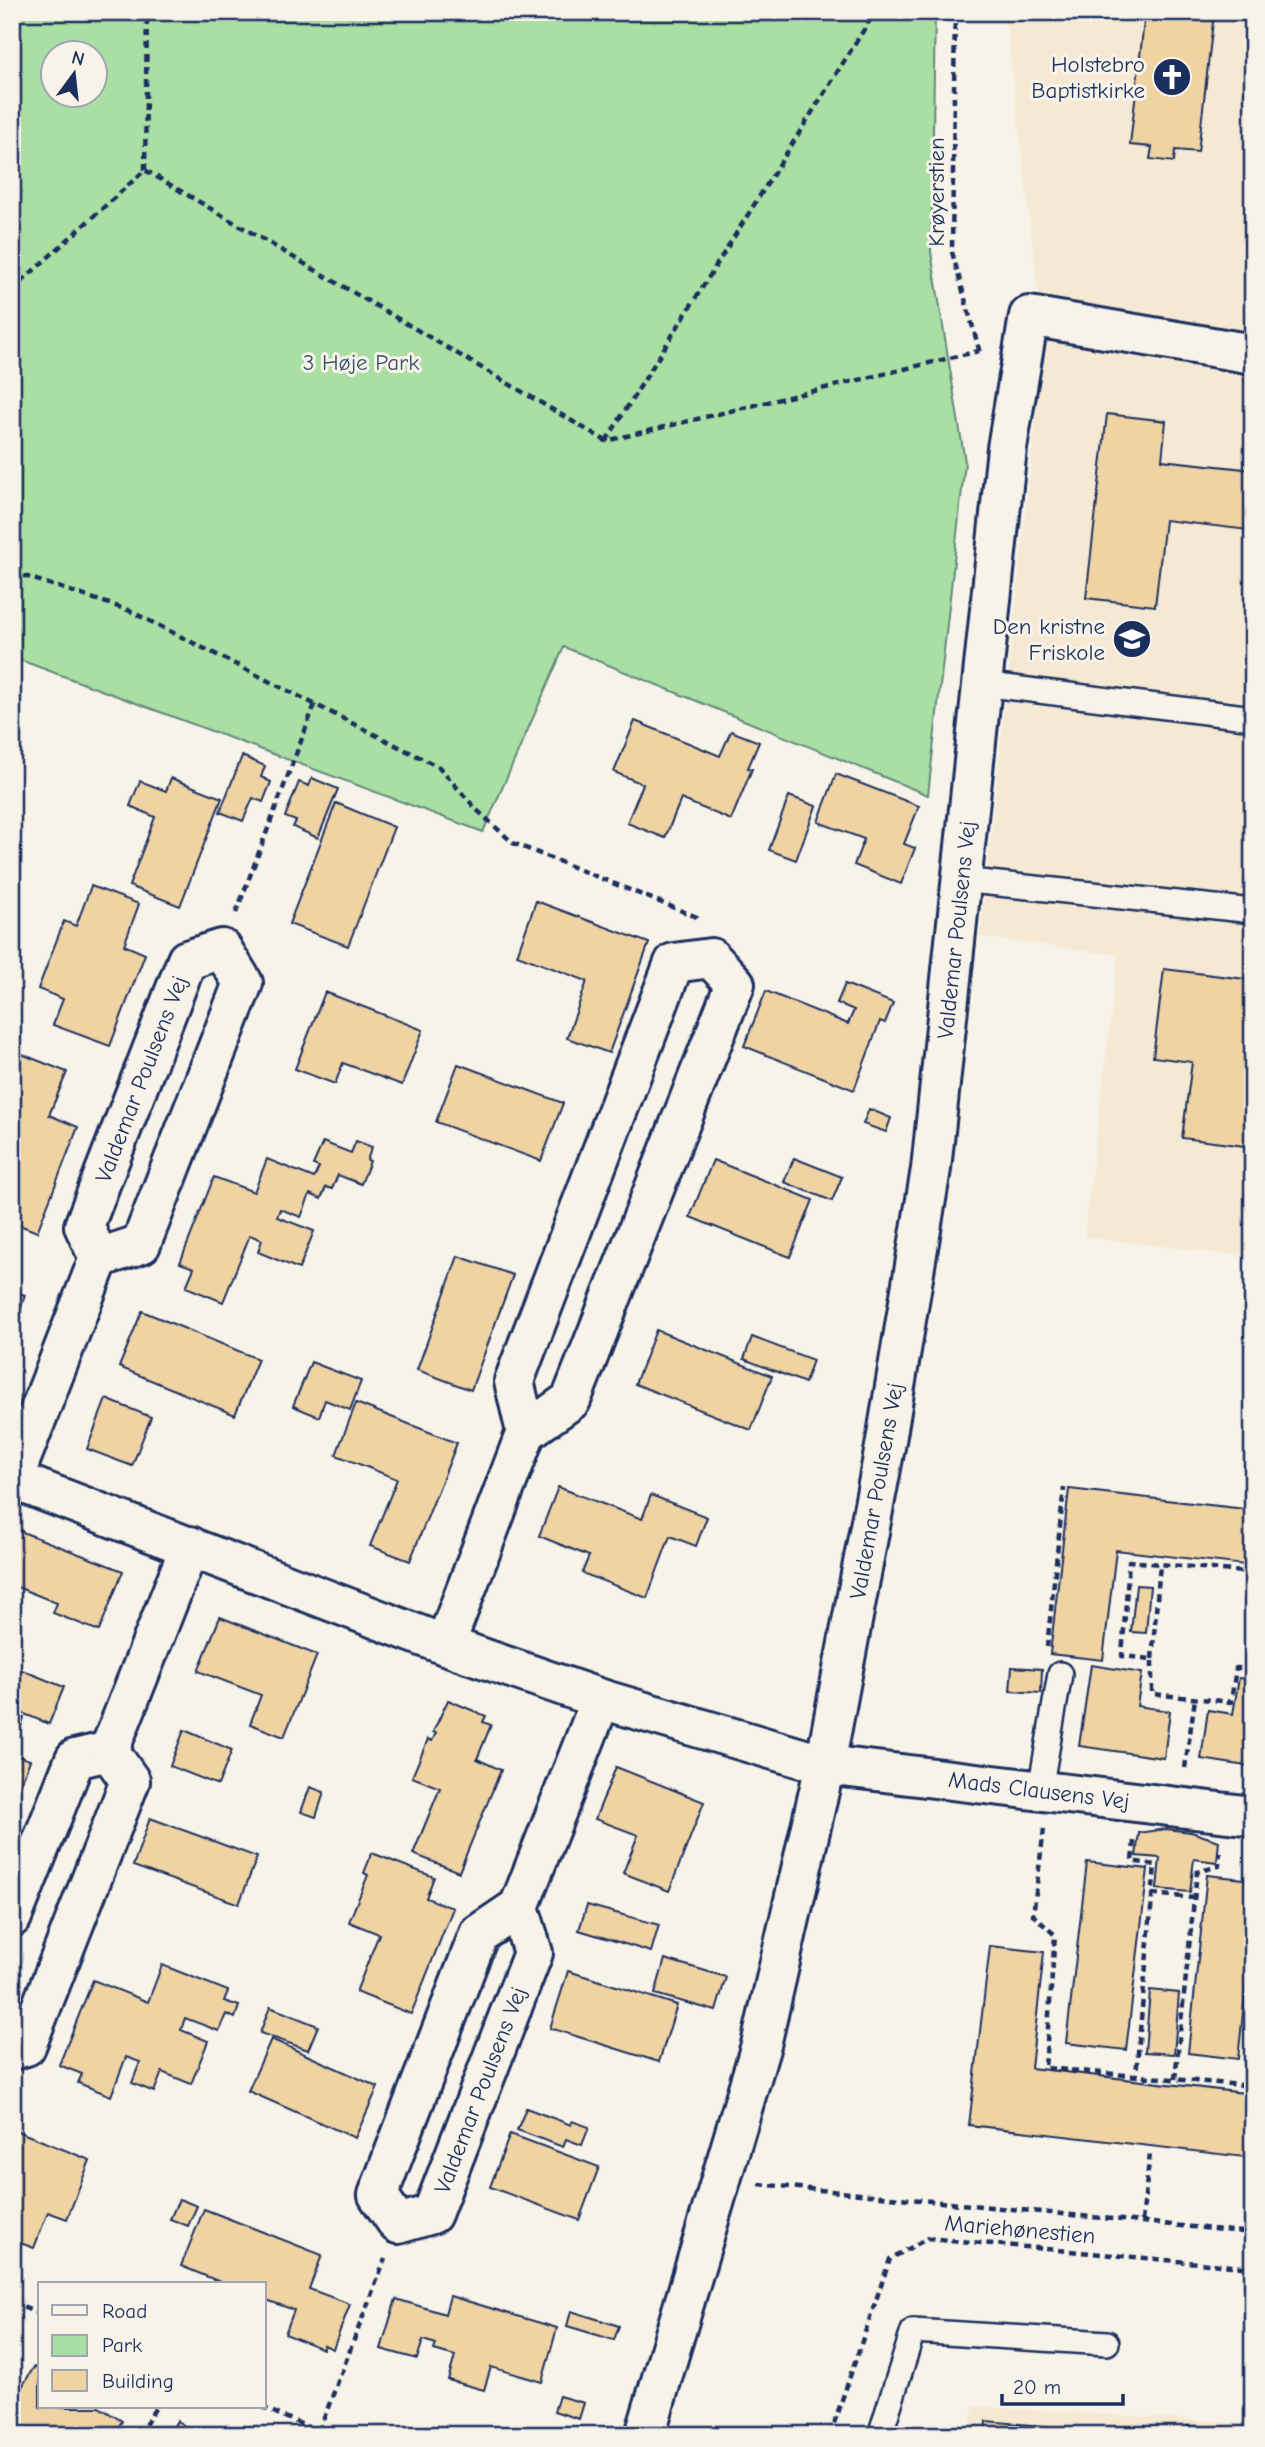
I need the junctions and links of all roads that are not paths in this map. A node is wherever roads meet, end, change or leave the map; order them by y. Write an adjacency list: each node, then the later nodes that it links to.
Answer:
1 (1253, 354): 2 (street, Valdemar Poulsens Vej)
2 (982, 684): 3 (lane); 4 (street, Valdemar Poulsens Vej)
3 (1253, 718)
4 (961, 880): 5 (lane); 14 (street, Valdemar Poulsens Vej)
5 (1253, 911)
6 (99, 1258): 6 (street, Valdemar Poulsens Vej); 8 (street)
7 (526, 1432): 7 (street); 10 (street)
8 (13, 1479): 9 (street)
9 (190, 1546): 10 (street); 13 (street)
10 (445, 1645): 12 (street)
11 (1060, 1674): 15 (lane)
12 (601, 1699): 14 (street); 17 (street)
13 (109, 1751): 18 (street); 19 (street)
14 (825, 1765): 15 (street, Mads Clausens Vej); 21 (street, Valdemar Poulsens Vej)
15 (1045, 1791): 16 (street, Mads Clausens Vej)
16 (1239, 1814)
17 (519, 1907): 17 (street, Valdemar Poulsens Vej)
18 (12, 1917)
19 (12, 2050)
20 (1107, 2343): 22 (lane)
21 (645, 2435)
22 (880, 2435)

